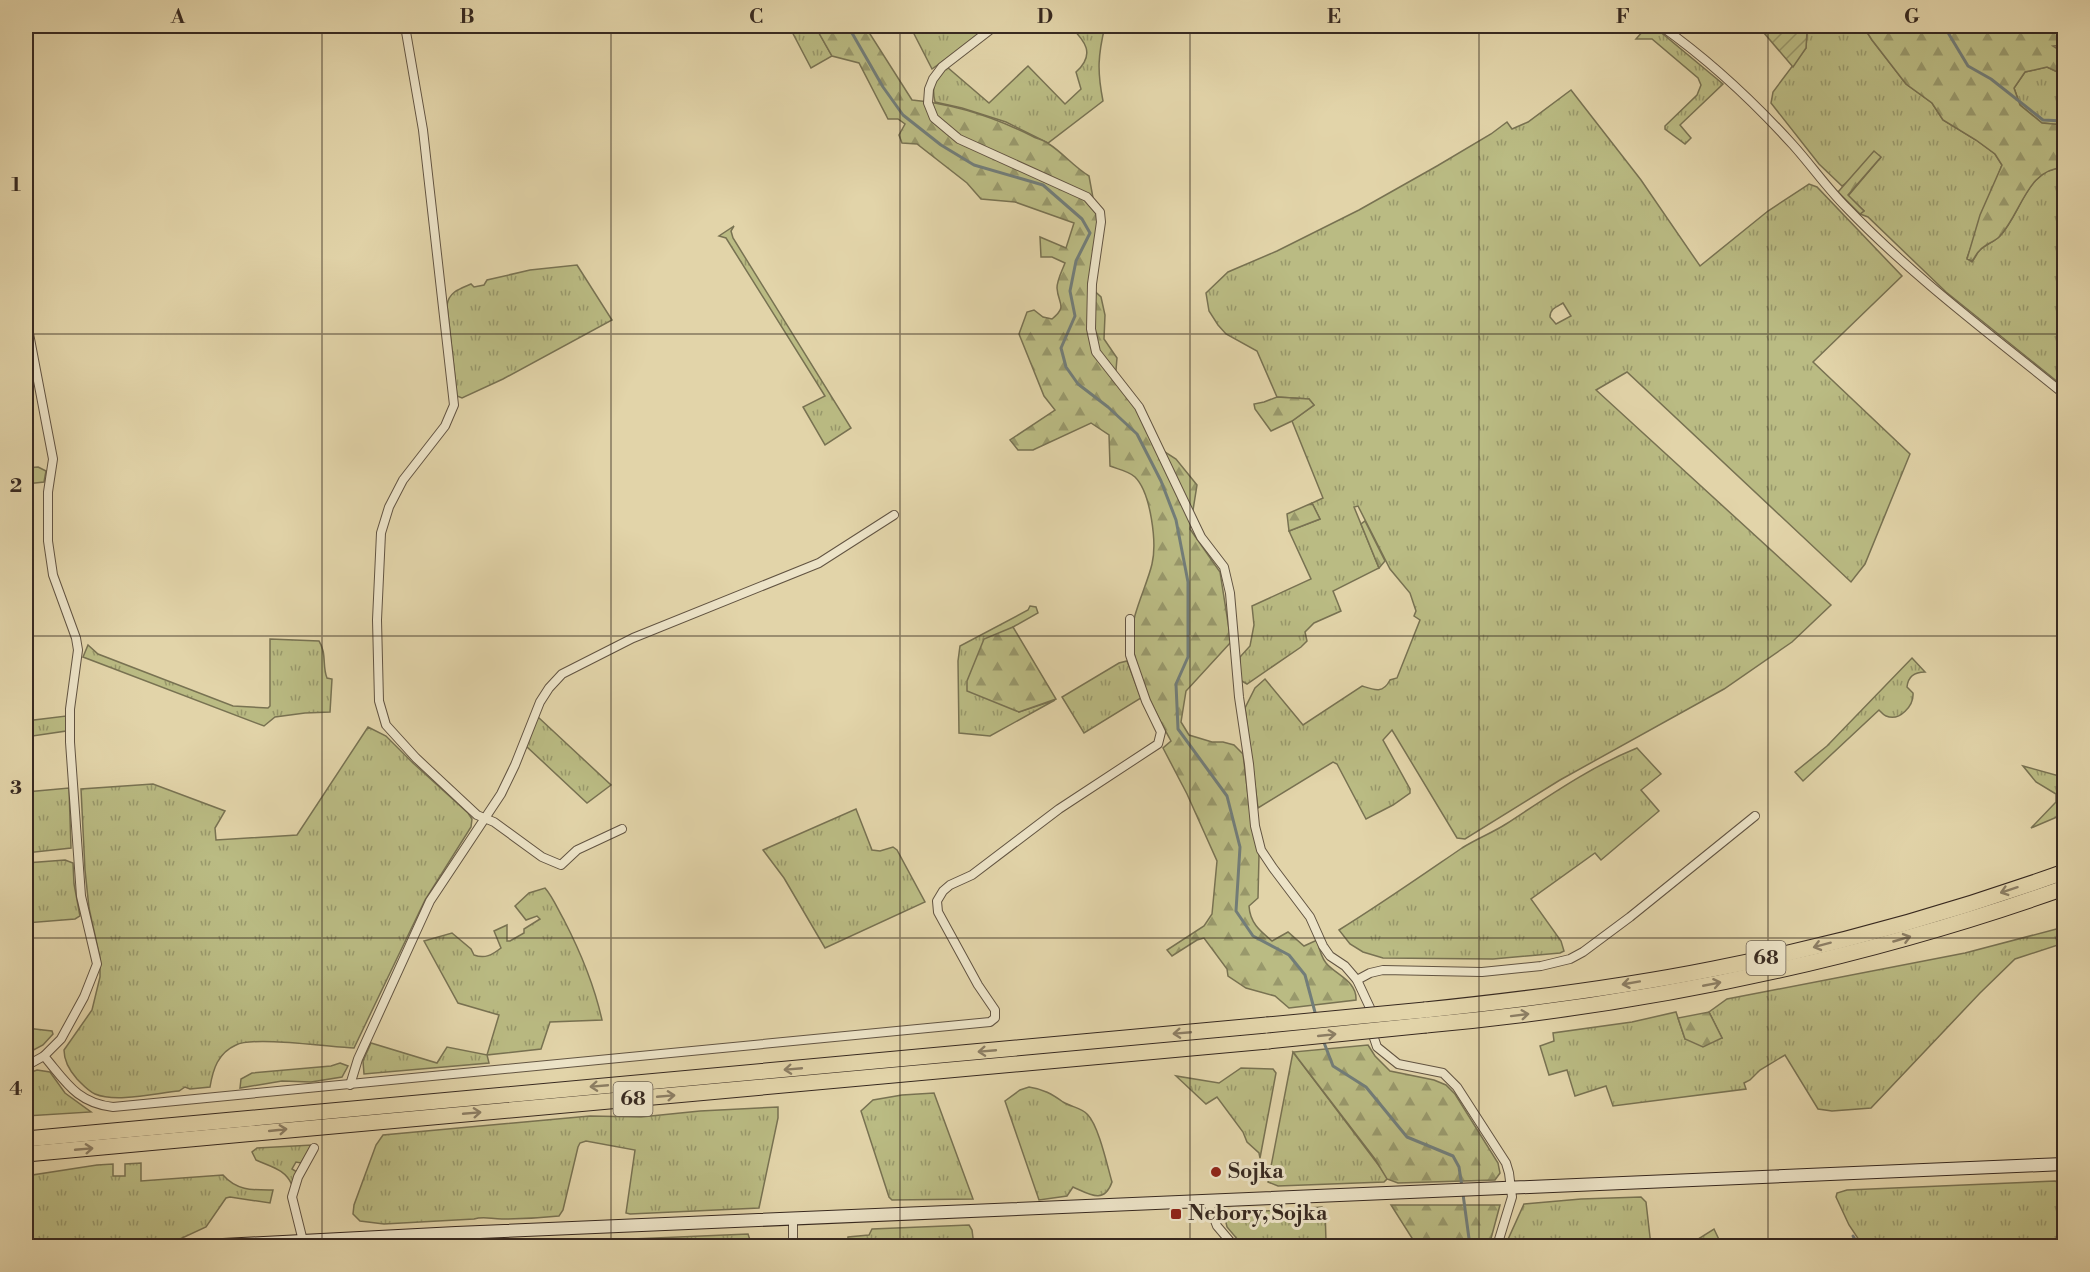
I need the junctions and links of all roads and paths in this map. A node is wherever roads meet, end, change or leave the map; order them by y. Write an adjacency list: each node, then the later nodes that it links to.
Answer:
1 (405, 26): 9 (street)
2 (995, 26): 13 (street)
3 (1661, 26): 5 (street)
4 (26, 318): 16 (street)
5 (2064, 394)
6 (894, 515): 9 (street)
7 (1130, 619): 18 (street)
8 (1755, 816): 13 (street)
9 (484, 818): 10 (street); 18 (street)
10 (622, 829)
11 (2064, 872): 14 (highway, 68, one-way to 14)
12 (2064, 888): 14 (highway, 68, one-way to 12)
13 (1357, 980): 23 (street)
14 (1426, 1018): 15 (highway, 68, bridge)
15 (1268, 1033): 19 (highway, 68, one-way to 19); 21 (highway, 68, one-way to 15)
16 (44, 1056): 17 (street); 18 (street)
17 (26, 1066)
18 (350, 1085)
19 (26, 1138)
20 (314, 1148): 26 (street)
21 (26, 1154)
22 (2064, 1164): 23 (main road)
23 (1512, 1189): 24 (main road); 30 (street)
24 (1208, 1202): 25 (main road); 29 (street)
25 (793, 1219): 26 (main road); 28 (street)
26 (304, 1244): 27 (main road)
27 (204, 1246)
28 (793, 1246)
29 (1234, 1246)
30 (1497, 1246)

